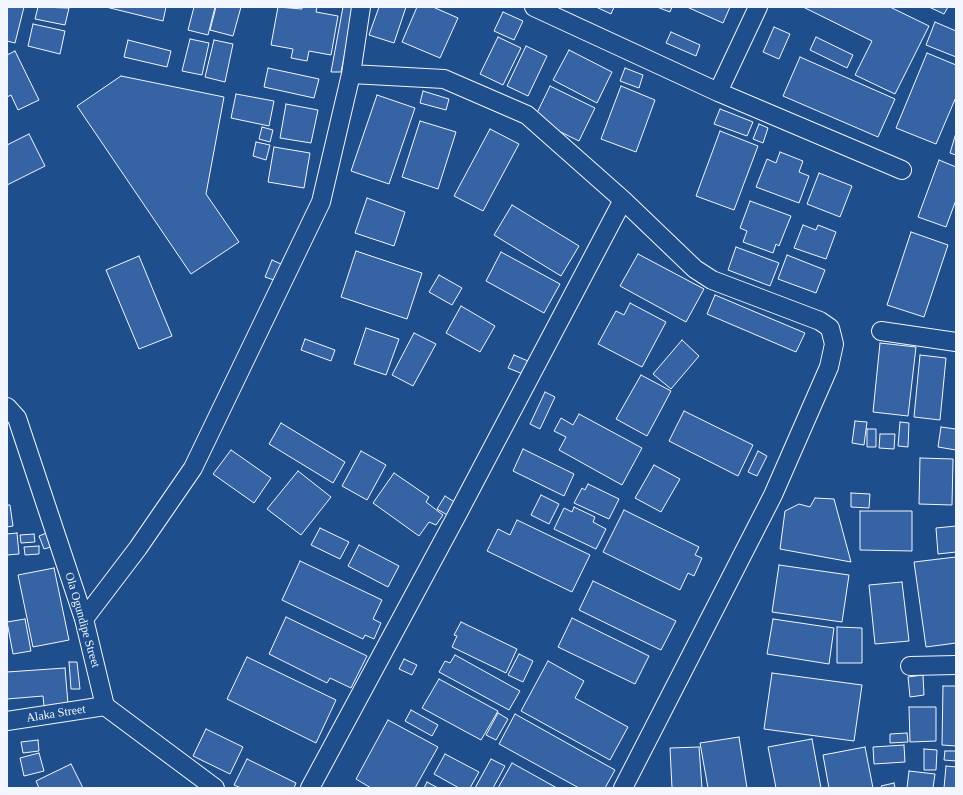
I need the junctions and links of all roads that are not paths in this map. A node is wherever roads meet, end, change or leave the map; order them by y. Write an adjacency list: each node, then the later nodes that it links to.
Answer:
1 (361, 7): 4 (street)
2 (534, 7): 5 (street)
3 (758, 7): 5 (street)
4 (351, 74): 7 (street); 11 (street)
5 (718, 92): 6 (street)
6 (902, 170)
7 (623, 200): 17 (street); 18 (street)
8 (881, 331): 9 (street)
9 (956, 342)
10 (7, 407): 11 (street, Ola Ogundipe Street)
11 (84, 619): 14 (street, Ola Ogundipe Street)
12 (956, 665): 13 (street)
13 (910, 666)
14 (105, 706): 15 (street, Alaka Street); 16 (street)
15 (7, 721)
16 (215, 788)
17 (310, 788)
18 (623, 788)

